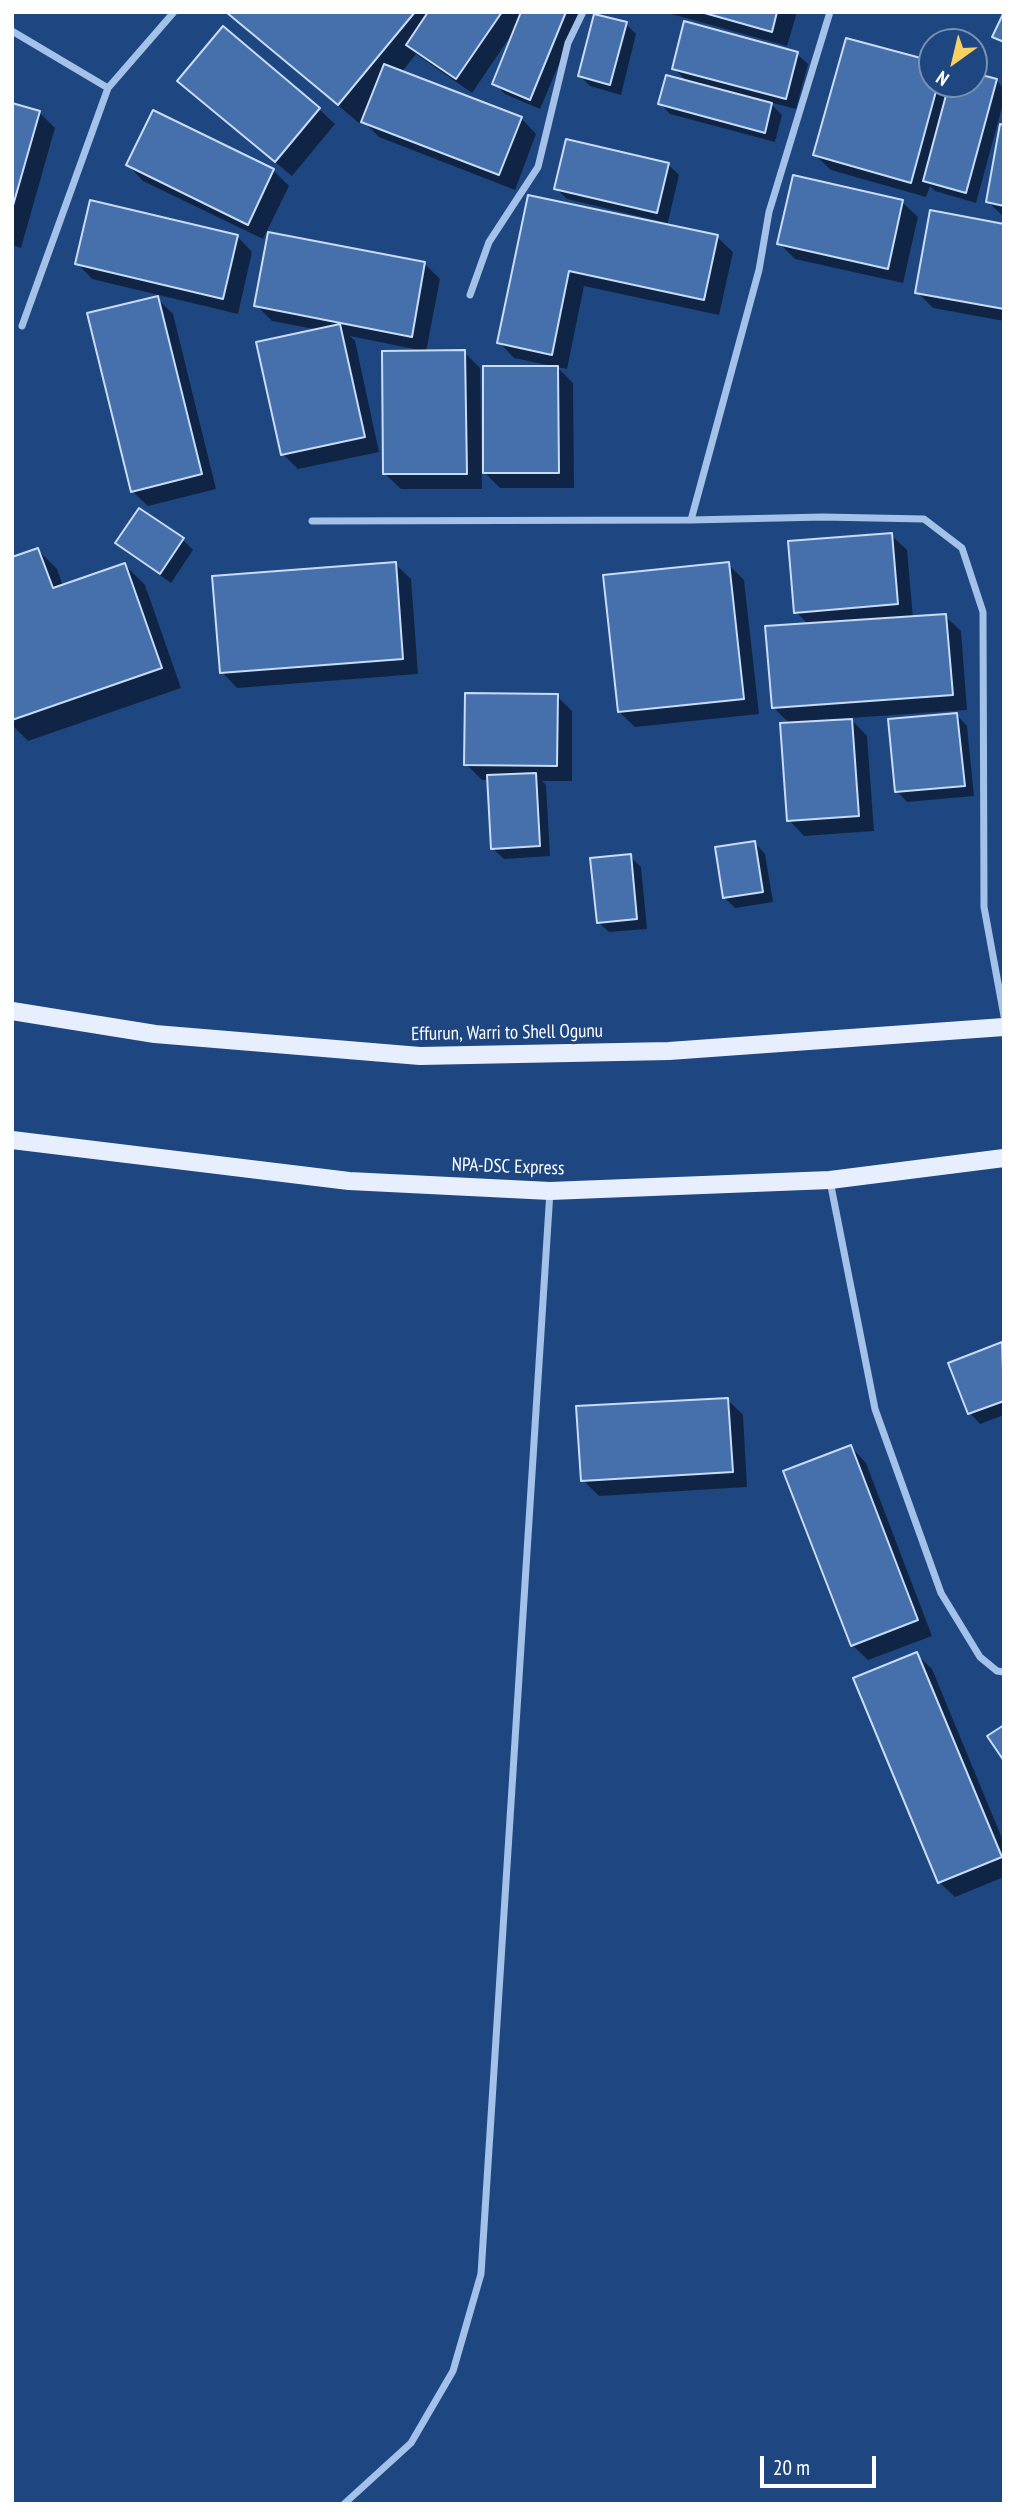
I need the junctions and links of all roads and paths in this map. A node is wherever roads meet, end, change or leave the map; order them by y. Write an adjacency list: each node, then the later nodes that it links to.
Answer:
1 (174, 12): 5 (street)
2 (583, 12): 6 (street)
3 (830, 12): 8 (street)
4 (12, 31): 5 (street)
5 (108, 88): 7 (street)
6 (470, 295)
7 (22, 326)
8 (691, 520): 9 (street); 11 (street)
9 (312, 521)
10 (12, 1011): 12 (main road, Effurun, Warri to Shell Ogunu)
11 (1004, 1016)
12 (1004, 1027)
13 (12, 1140): 16 (main road, NPA-DSC Express)
14 (1004, 1158): 15 (main road, NPA-DSC Express)
15 (830, 1180): 16 (main road, NPA-DSC Express); 17 (street)
16 (550, 1191): 18 (street)
17 (1004, 1672)
18 (347, 2503)

